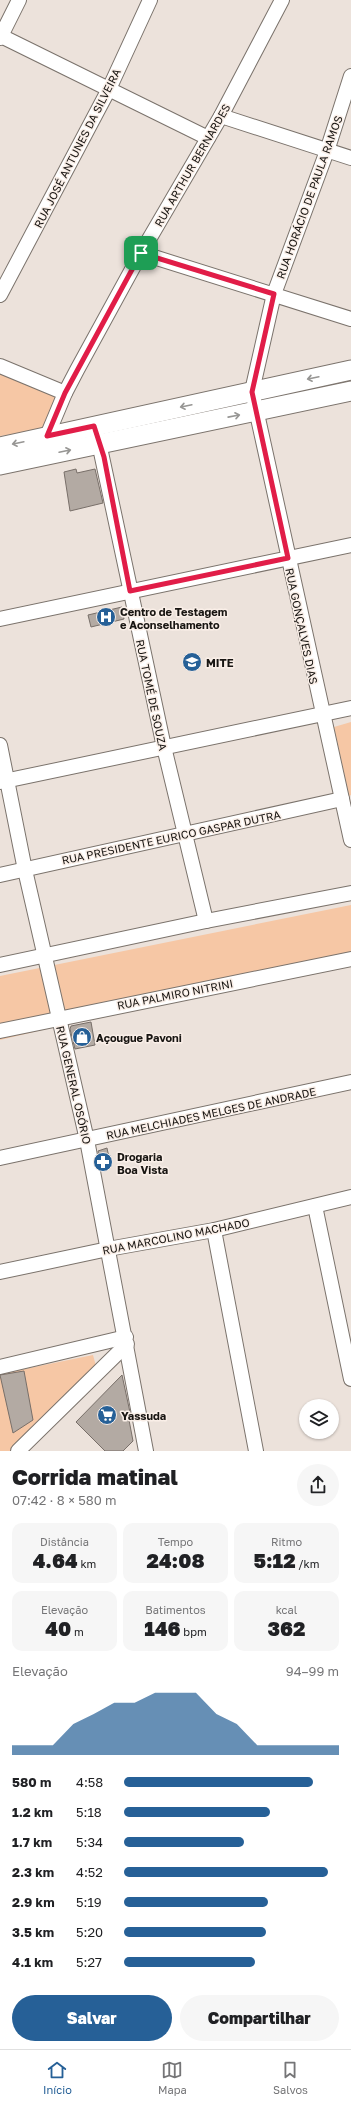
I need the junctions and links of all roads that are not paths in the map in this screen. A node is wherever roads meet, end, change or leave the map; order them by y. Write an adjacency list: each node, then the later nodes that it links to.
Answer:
1 (19, 0): 4 (street)
2 (150, 0): 6 (street, RUA JOSÉ ANTUNES DA SILVEIRA)
3 (282, 0): 7 (street, RUA ARTHUR BERNARDES)
4 (0, 37): 6 (street)
5 (351, 76): 9 (street, RUA HORÁCIO DE PAULA RAMOS)
6 (109, 89): 8 (street); 13 (street, RUA JOSÉ ANTUNES DA SILVEIRA)
7 (221, 116): 8 (street, RUA ARTHUR BERNARDES); 9 (street)
8 (208, 138): 11 (street, RUA ARTHUR BERNARDES)
9 (326, 150): 10 (street); 12 (street, RUA HORÁCIO DE PAULA RAMOS)
10 (351, 158)
11 (141, 253): 12 (street); 19 (street, RUA ARTHUR BERNARDES)
12 (274, 294): 14 (street); 18 (street, RUA HORÁCIO DE PAULA RAMOS)
13 (0, 295)
14 (351, 319)
15 (0, 366): 19 (street)
16 (351, 370): 18 (main road, one-way to 18)
17 (351, 391): 20 (main road)
18 (252, 392): 20 (street, RUA HORÁCIO DE PAULA RAMOS); 21 (main road, one-way to 21)
19 (65, 393): 22 (street, RUA ARTHUR BERNARDES)
20 (256, 412): 21 (main road, one-way to 20); 26 (street, RUA GONÇALVES DIAS)
21 (97, 435): 22 (main road); 24 (main road, one-way to 21); 27 (street, RUA TOMÉ DE SOUZA)
22 (47, 436): 23 (main road, one-way to 23)
23 (0, 447)
24 (0, 465)
25 (351, 545): 26 (street)
26 (288, 558): 27 (street); 30 (street, RUA GONÇALVES DIAS)
27 (130, 591): 28 (street); 32 (street, RUA TOMÉ DE SOUZA)
28 (0, 619)
29 (351, 708): 30 (street)
30 (321, 712): 32 (street); 34 (street, RUA GONÇALVES DIAS)
31 (0, 745): 33 (street, RUA GENERAL OSÓRIO)
32 (164, 747): 33 (street); 35 (street, RUA TOMÉ DE SOUZA)
33 (4, 781): 37 (street, RUA GENERAL OSÓRIO)
34 (342, 799): 35 (street, RUA PRESIDENTE EURICO GASPAR DUTRA); 36 (street, RUA GONÇALVES DIAS)
35 (184, 835): 37 (street, RUA PRESIDENTE EURICO GASPAR DUTRA); 40 (street, RUA TOMÉ DE SOUZA)
36 (351, 840)
37 (25, 870): 38 (street, RUA PRESIDENTE EURICO GASPAR DUTRA); 41 (street, RUA GENERAL OSÓRIO)
38 (0, 875)
39 (351, 893): 40 (street)
40 (206, 921): 41 (street)
41 (46, 956): 43 (street); 44 (street, RUA GENERAL OSÓRIO)
42 (351, 960): 44 (street, RUA PALMIRO NITRINI)
43 (0, 965)
44 (58, 1018): 45 (street, RUA PALMIRO NITRINI); 47 (street, RUA GENERAL OSÓRIO)
45 (0, 1031)
46 (351, 1082): 47 (street, RUA MELCHIADES MELGES DE ANDRADE)
47 (87, 1140): 48 (street, RUA MELCHIADES MELGES DE ANDRADE); 52 (street, RUA GENERAL OSÓRIO)
48 (0, 1158)
49 (351, 1197): 50 (street, RUA MARCOLINO MACHADO)
50 (315, 1206): 51 (street, RUA MARCOLINO MACHADO); 58 (street)
51 (214, 1230): 52 (street, RUA MARCOLINO MACHADO); 61 (street)
52 (108, 1249): 53 (street, RUA MARCOLINO MACHADO); 54 (street, RUA GENERAL OSÓRIO)
53 (0, 1272)
54 (126, 1340): 55 (street); 57 (street); 60 (street, RUA GENERAL OSÓRIO)
55 (91, 1346): 56 (street); 57 (street)
56 (0, 1367)
57 (103, 1368): 59 (street)
58 (351, 1379)
59 (18, 1451)
60 (146, 1451)
61 (256, 1451)

